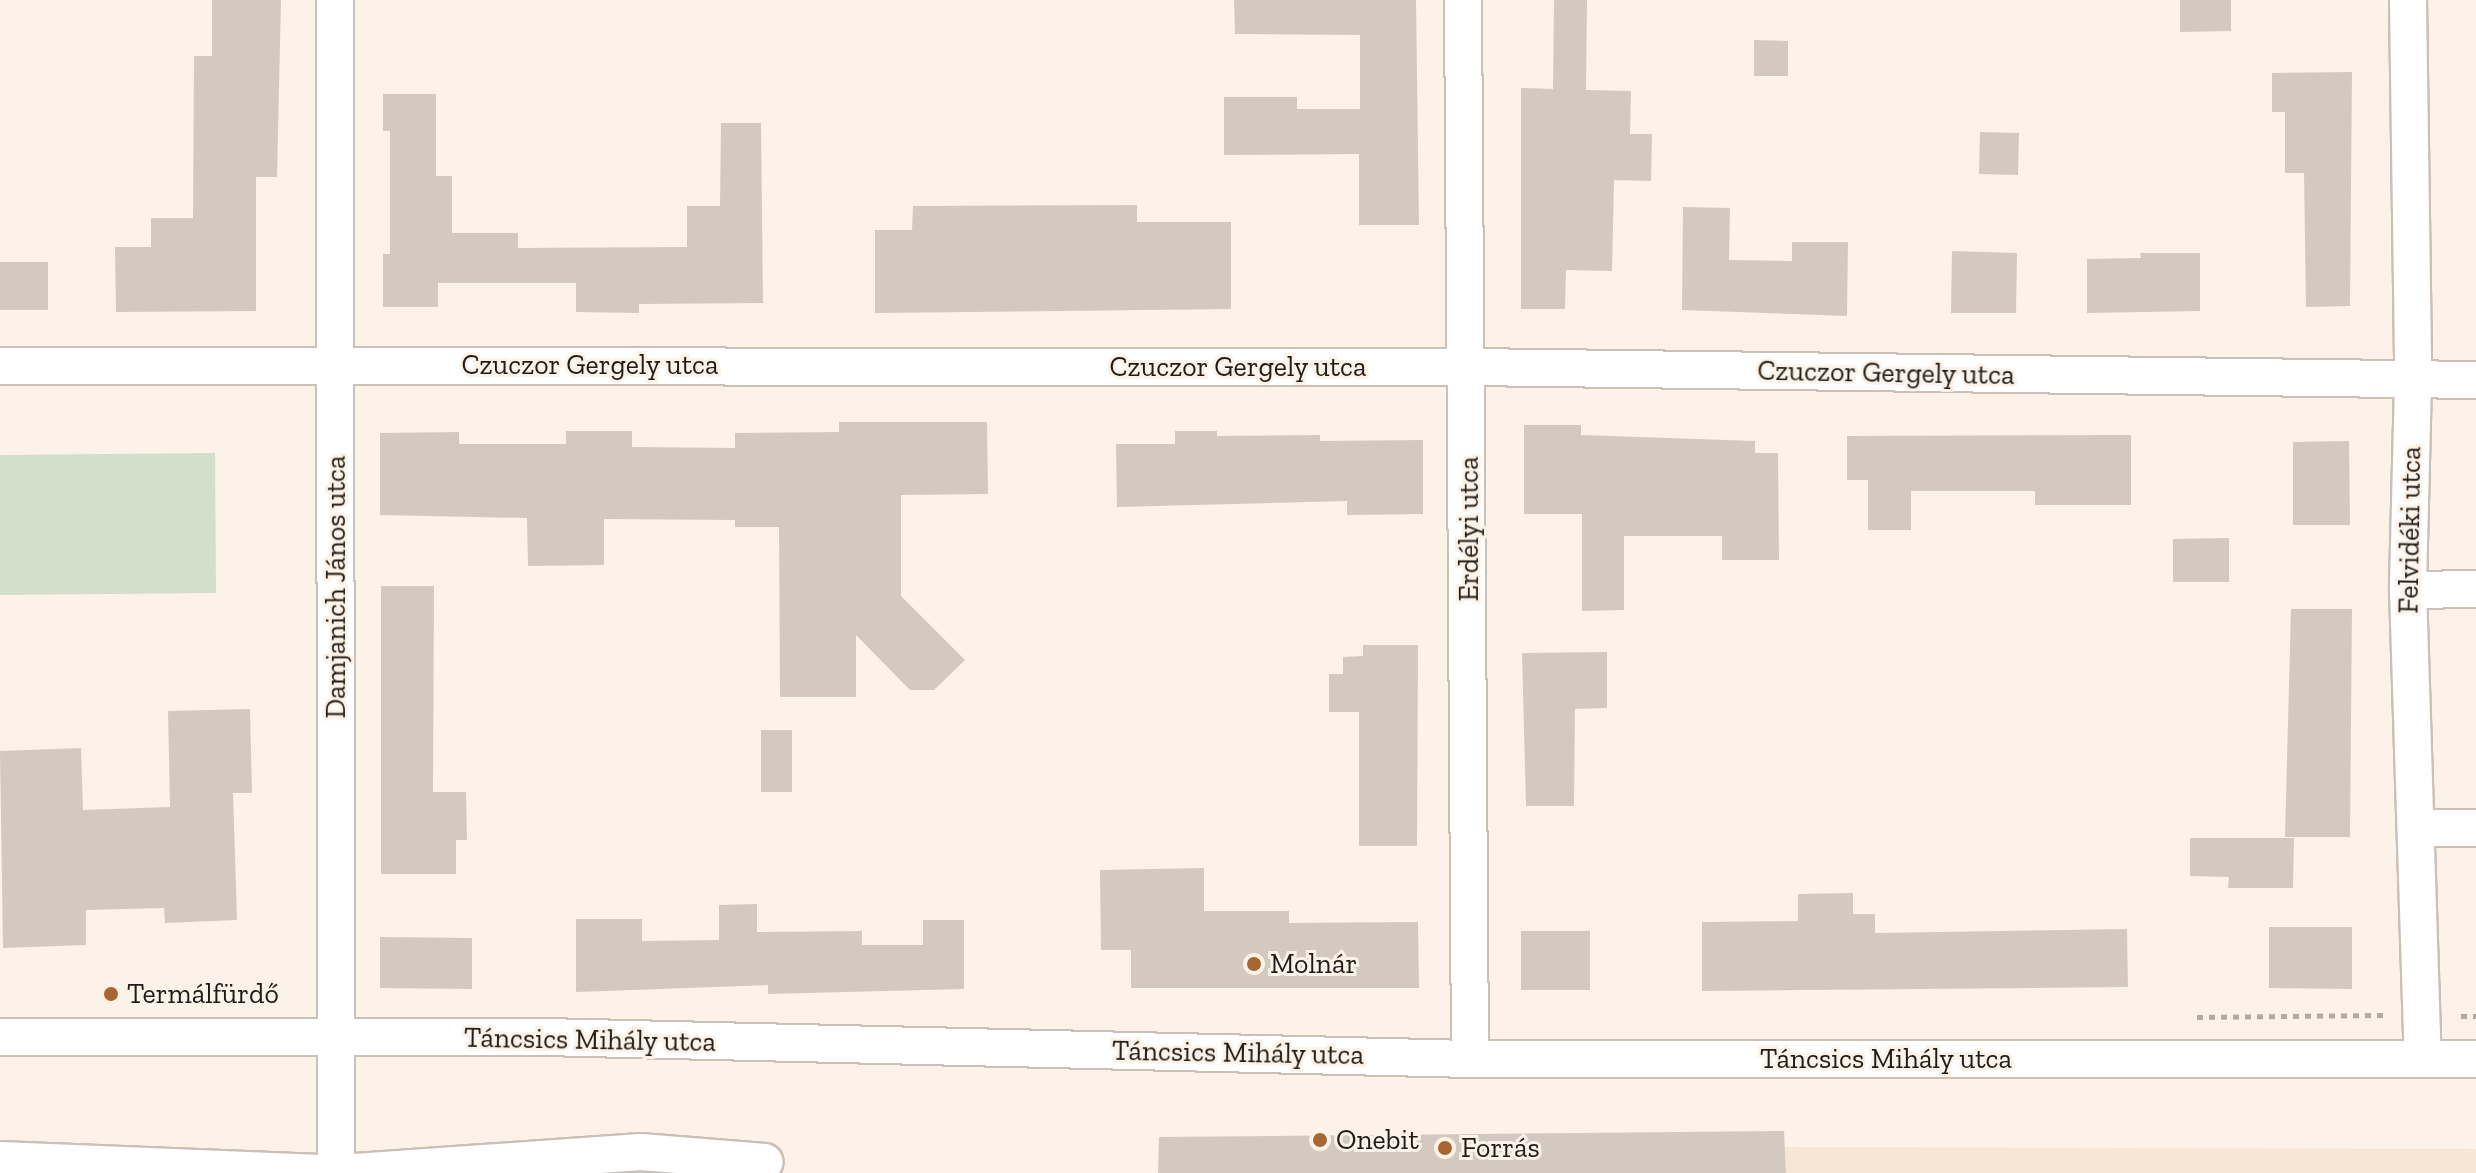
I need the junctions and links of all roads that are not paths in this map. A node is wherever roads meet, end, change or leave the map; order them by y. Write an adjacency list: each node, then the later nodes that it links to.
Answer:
1 (335, 0): 4 (street, Damjanich János utca)
2 (1463, 0): 6 (street, Erdélyi utca)
3 (2408, 0): 8 (street, Felvidéki utca)
4 (336, 365): 5 (street, Czuczor Gergely utca); 6 (street, Czuczor Gergely utca); 14 (street, Damjanich János utca)
5 (0, 366)
6 (1469, 367): 8 (street, Czuczor Gergely utca); 15 (street, Erdélyi utca)
7 (2476, 380): 8 (street, Czuczor Gergely utca)
8 (2413, 381): 10 (street, Felvidéki utca)
9 (2476, 589): 10 (street)
10 (2408, 590): 11 (street, Felvidéki utca)
11 (2417, 828): 12 (street); 16 (street, Felvidéki utca)
12 (2476, 828)
13 (0, 1037): 14 (street, Táncsics Mihály utca)
14 (336, 1040): 15 (street, Táncsics Mihály utca); 21 (street, Damjanich János utca)
15 (1470, 1059): 16 (street, Táncsics Mihály utca)
16 (2423, 1059): 17 (street, Táncsics Mihály utca)
17 (2476, 1059)
18 (0, 1160): 20 (street)
19 (765, 1162): 21 (street, Damjanich János utca)
20 (327, 1173)
21 (339, 1173)

